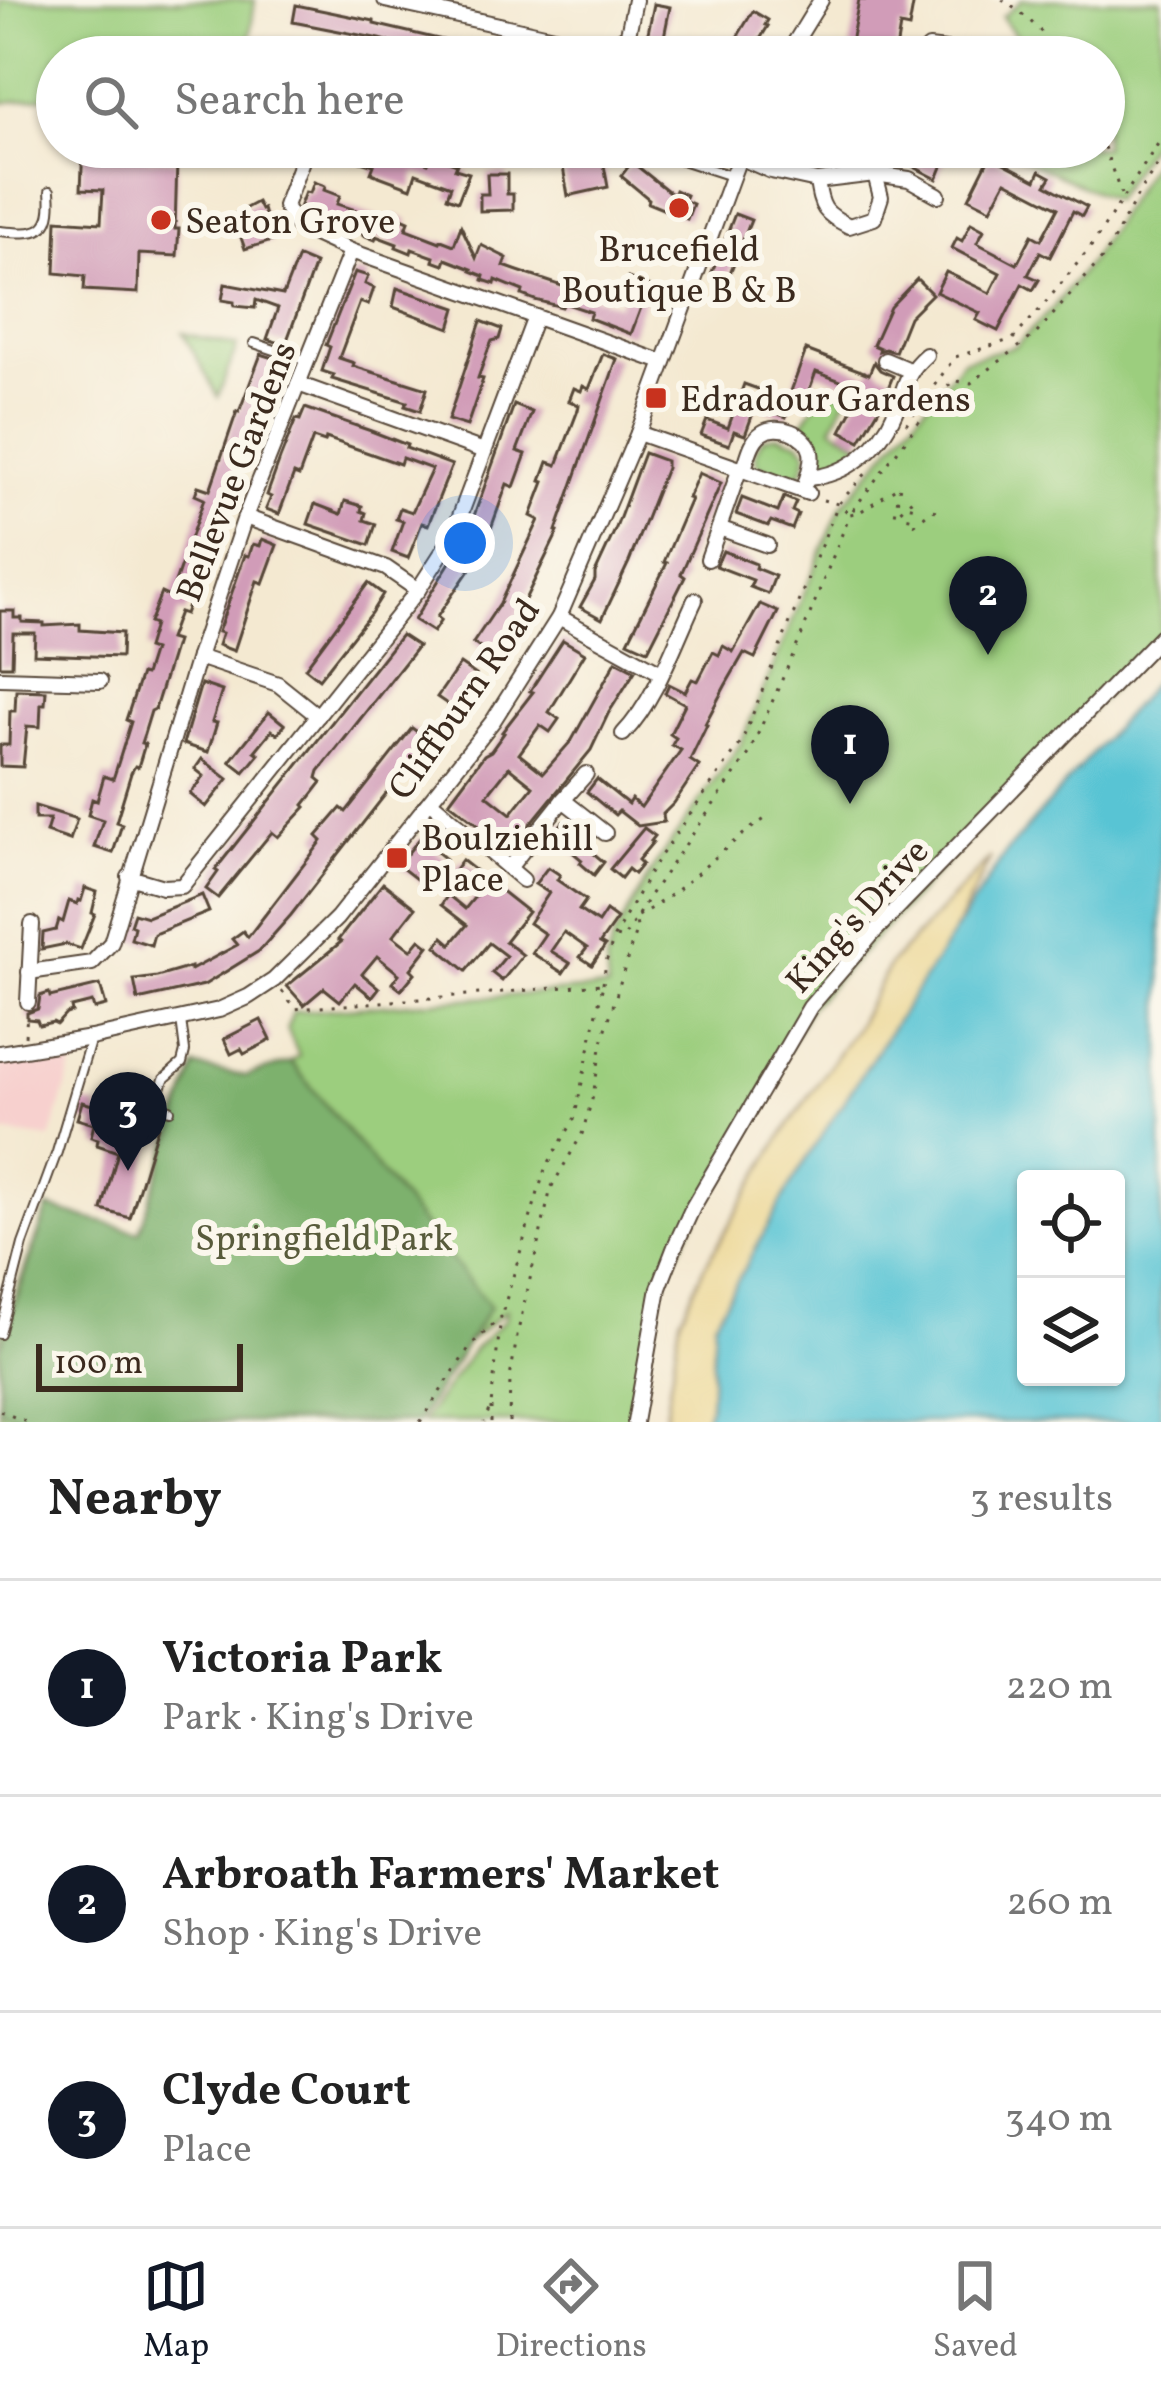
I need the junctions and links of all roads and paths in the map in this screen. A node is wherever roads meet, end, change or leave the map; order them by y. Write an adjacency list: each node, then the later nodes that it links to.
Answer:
1 (386, 0): 5 (street)
2 (635, 0): 6 (street)
3 (821, 0): 7 (street)
4 (1005, 2): 8 (path)
5 (549, 36)
6 (625, 36)
7 (802, 36)
8 (1044, 36)
9 (1161, 140): 18 (path)
10 (1161, 160): 21 (path)
11 (299, 168): 25 (street)
12 (706, 168): 17 (lane)
13 (734, 168): 17 (street, Cliffburn Road)
14 (766, 168): 19 (street)
15 (1112, 168): 23 (path)
16 (875, 174): 19 (street); 19 (street); 22 (street)
17 (731, 176): 31 (street, Cliffburn Road)
18 (1136, 177): 21 (path); 23 (path)
19 (818, 182)
20 (50, 190): 24 (lane)
21 (1140, 190): 38 (path)
22 (938, 195)
23 (1124, 196): 35 (path)
24 (0, 231)
25 (351, 251): 26 (street); 30 (street, Bellevue Gardens)
26 (535, 317): 31 (street); 36 (street)
27 (254, 343): 30 (lane)
28 (926, 355): 32 (street)
29 (885, 360): 32 (street)
30 (307, 361): 33 (street, Bellevue Gardens)
31 (662, 362): 34 (street, Cliffburn Road)
32 (910, 370): 41 (street)
33 (298, 384): 36 (street); 45 (street, Bellevue Gardens)
34 (638, 433): 39 (street); 51 (street, Cliffburn Road)
35 (897, 436)
36 (484, 451): 49 (street)
37 (886, 452): 38 (path)
38 (894, 457): 44 (path)
39 (742, 469): 41 (street); 41 (street); 46 (street)
40 (870, 469): 42 (path)
41 (806, 487): 42 (path)
42 (838, 504): 44 (path); 69 (path)
43 (938, 511): 44 (path)
44 (850, 514): 67 (path)
45 (245, 517): 49 (street); 53 (street, Bellevue Gardens)
46 (719, 528): 47 (street); 48 (street)
47 (766, 545)
48 (708, 560)
49 (418, 590): 57 (street)
50 (694, 600): 54 (street)
51 (560, 617): 54 (street); 61 (street, Cliffburn Road)
52 (1161, 636): 90 (street, King's Drive)
53 (198, 657): 57 (street); 65 (street, Bellevue Gardens)
54 (662, 673): 58 (street)
55 (0, 678): 56 (street)
56 (100, 681)
57 (318, 716): 65 (street)
58 (623, 734)
59 (586, 774): 60 (street)
60 (563, 800): 63 (street); 64 (street)
61 (430, 801): 64 (street); 71 (street, Cliffburn Road)
62 (765, 819): 67 (path)
63 (605, 832)
64 (509, 868): 66 (street)
65 (129, 878): 70 (street, Bellevue Gardens)
66 (523, 880)
67 (635, 917): 69 (path); 82 (path)
68 (32, 924): 70 (street)
69 (614, 937): 72 (path)
70 (29, 972): 73 (street)
71 (274, 980): 72 (path); 74 (street, Cliffburn Road)
72 (603, 984): 81 (path)
73 (28, 1002): 76 (path)
74 (181, 1018): 75 (street, Cliffburn Road); 79 (lane)
75 (91, 1038): 76 (street, Cliffburn Road); 84 (lane)
76 (24, 1049): 77 (street, Cliffburn Road)
77 (0, 1053)
78 (110, 1092): 79 (lane)
79 (156, 1106): 80 (lane)
80 (170, 1110)
81 (550, 1160): 82 (path); 83 (path)
82 (564, 1164): 89 (path)
83 (501, 1317): 87 (path); 88 (path)
84 (0, 1334)
85 (0, 1412): 86 (path)
86 (26, 1422)
87 (420, 1422)
88 (487, 1422)
89 (509, 1422)
90 (634, 1422)

